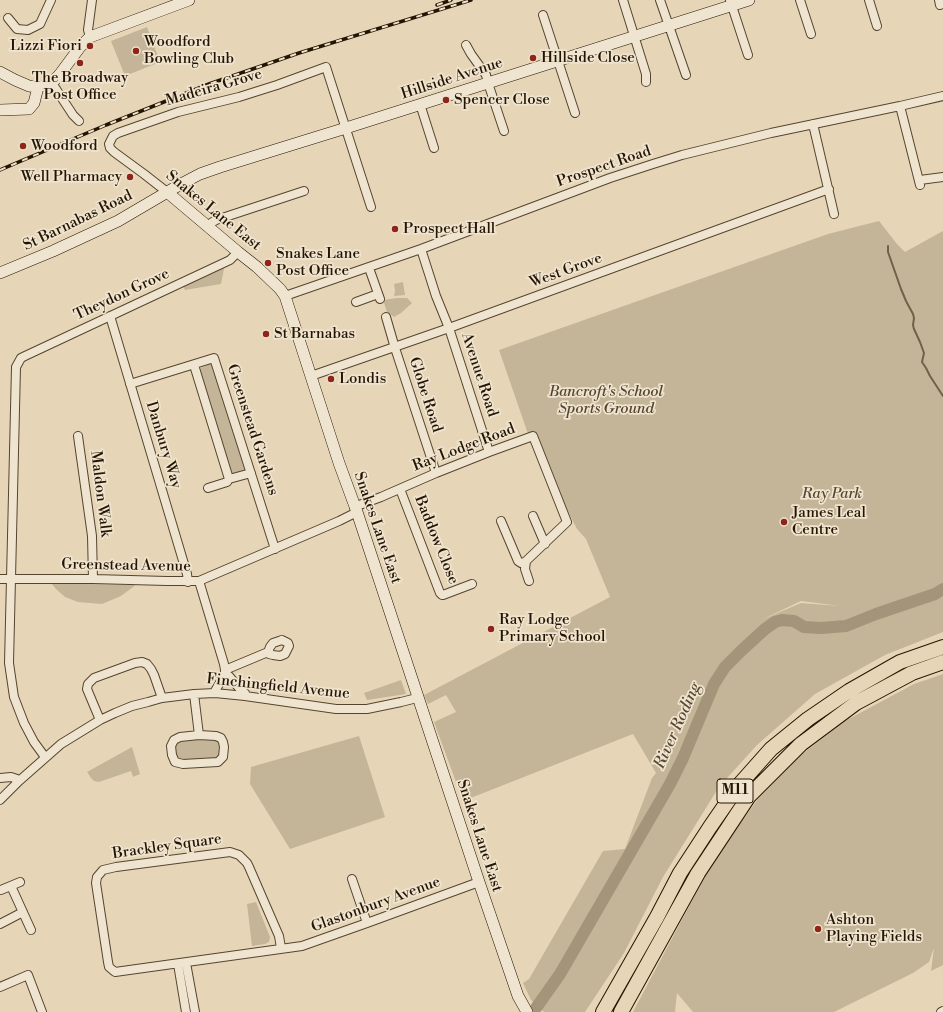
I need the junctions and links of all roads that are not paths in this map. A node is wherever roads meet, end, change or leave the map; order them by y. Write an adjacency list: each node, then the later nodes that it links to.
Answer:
1 (50, 0): 11 (street)
2 (92, 0): 16 (street)
3 (189, 0): 16 (street)
4 (623, 0): 15 (street)
5 (660, 0): 12 (street)
6 (748, 0): 9 (street, Hillside Avenue)
7 (800, 0): 14 (street)
8 (869, 0): 13 (street)
9 (731, 3): 12 (street, Hillside Avenue); 18 (street)
10 (543, 15): 19 (street)
11 (8, 18)
12 (669, 25): 15 (street, Hillside Avenue); 21 (street)
13 (877, 26)
14 (811, 34)
15 (634, 36): 19 (street, Hillside Avenue); 23 (street)
16 (90, 37): 22 (street)
17 (466, 45): 24 (street)
18 (748, 55)
19 (557, 61): 24 (street, Hillside Avenue); 30 (street)
20 (0, 72): 25 (street)
21 (686, 75)
22 (52, 82): 25 (street); 31 (street)
23 (646, 82)
24 (488, 83): 27 (street, Hillside Avenue); 34 (street)
25 (38, 87): 29 (street)
26 (943, 96): 28 (street, Prospect Road)
27 (420, 104): 33 (street, Hillside Avenue); 36 (street)
28 (900, 106): 32 (street, Prospect Road); 37 (street)
29 (0, 110)
30 (575, 113)
31 (79, 121)
32 (813, 124): 38 (street); 44 (street, Prospect Road)
33 (346, 128): 35 (street, Madeira Grove); 39 (street, Hillside Avenue); 41 (street, Madeira Grove)
34 (504, 131)
35 (110, 140): 39 (street, Snakes Lane East)
36 (434, 148)
37 (943, 177)
38 (828, 189): 42 (street); 52 (street, West Grove)
39 (166, 192): 43 (street, Snakes Lane East); 47 (street, St Barnabas Road)
40 (304, 192): 43 (street)
41 (371, 207)
42 (834, 214)
43 (208, 226): 45 (street, Snakes Lane East)
44 (421, 249): 46 (street, Prospect Road); 52 (street, Avenue Road)
45 (238, 252): 48 (street, Snakes Lane East); 50 (street, Theydon Grove)
46 (369, 268): 48 (street, Prospect Road); 49 (street)
47 (0, 273)
48 (285, 296): 55 (street, Snakes Lane East)
49 (356, 302)
50 (110, 316): 56 (street, Danbury Way); 71 (street, Theydon Grove)
51 (386, 317): 53 (street, Globe Road)
52 (449, 328): 53 (street, West Grove); 58 (street, Avenue Road)
53 (394, 348): 55 (street, West Grove); 60 (street, Globe Road)
54 (194, 365): 56 (street, Greenstead Gardens); 59 (street, Greenstead Gardens); 61 (street)
55 (311, 376): 64 (street, Snakes Lane East)
56 (130, 384): 75 (street, Danbury Way)
57 (78, 436): 72 (street, Maldon Walk)
58 (489, 452): 60 (street, Ray Lodge Road); 67 (street, Ray Lodge Road)
59 (251, 473): 61 (street); 68 (street, Greenstead Gardens)
60 (436, 473): 63 (street, Ray Lodge Road)
61 (229, 479): 62 (street)
62 (208, 488)
63 (400, 489): 64 (street, Ray Lodge Road); 76 (street, Baddow Close)
64 (356, 510): 68 (street, Greenstead Avenue); 85 (street, Snakes Lane East)
65 (533, 516): 67 (street)
66 (501, 520): 69 (street)
67 (545, 544): 69 (street, Ray Lodge Road)
68 (275, 549): 73 (street, Greenstead Avenue)
69 (525, 562): 74 (street)
70 (0, 579): 71 (street, Greenstead Avenue)
71 (10, 579): 72 (street, Greenstead Avenue); 88 (street)
72 (93, 579): 75 (street, Greenstead Avenue)
73 (199, 581): 75 (street, Greenstead Avenue); 80 (street)
74 (529, 581)
75 (188, 582)
76 (472, 584)
77 (943, 647): 110 (highway, M11)
78 (268, 652): 80 (street)
79 (943, 662): 111 (highway, M11)
80 (225, 672): 81 (street); 83 (street)
81 (215, 693): 82 (street, Finchingfield Avenue); 83 (street, Finchingfield Avenue)
82 (194, 694): 84 (street, Finchingfield Avenue); 87 (street)
83 (245, 696): 85 (street, Finchingfield Avenue)
84 (162, 698): 86 (street, Finchingfield Avenue); 86 (street)
85 (417, 698): 94 (street, Snakes Lane East)
86 (100, 720): 88 (street, Finchingfield Avenue)
87 (199, 735): 87 (street)
88 (45, 757): 90 (street, Finchingfield Avenue)
89 (0, 778): 90 (street)
90 (19, 781): 91 (street, Finchingfield Avenue)
91 (0, 800)
92 (352, 879): 98 (street)
93 (20, 882): 95 (street)
94 (479, 882): 98 (street, Glastonbury Avenue); 104 (street, Snakes Lane East)
95 (11, 886): 96 (street); 97 (street)
96 (1, 890)
97 (23, 912): 99 (street); 100 (street)
98 (367, 923): 101 (street, Glastonbury Avenue)
99 (0, 924)
100 (31, 930)
101 (281, 948): 102 (street, Brackley Square); 102 (street, Brackley Square)
102 (182, 963): 106 (street); 107 (street)
103 (0, 987): 105 (street)
104 (518, 996): 108 (street, Snakes Lane East); 109 (street, Snakes Lane East)
105 (42, 1012)
106 (186, 1012)
107 (194, 1012)
108 (519, 1012)
109 (527, 1012)
110 (603, 1012)
111 (621, 1012)

